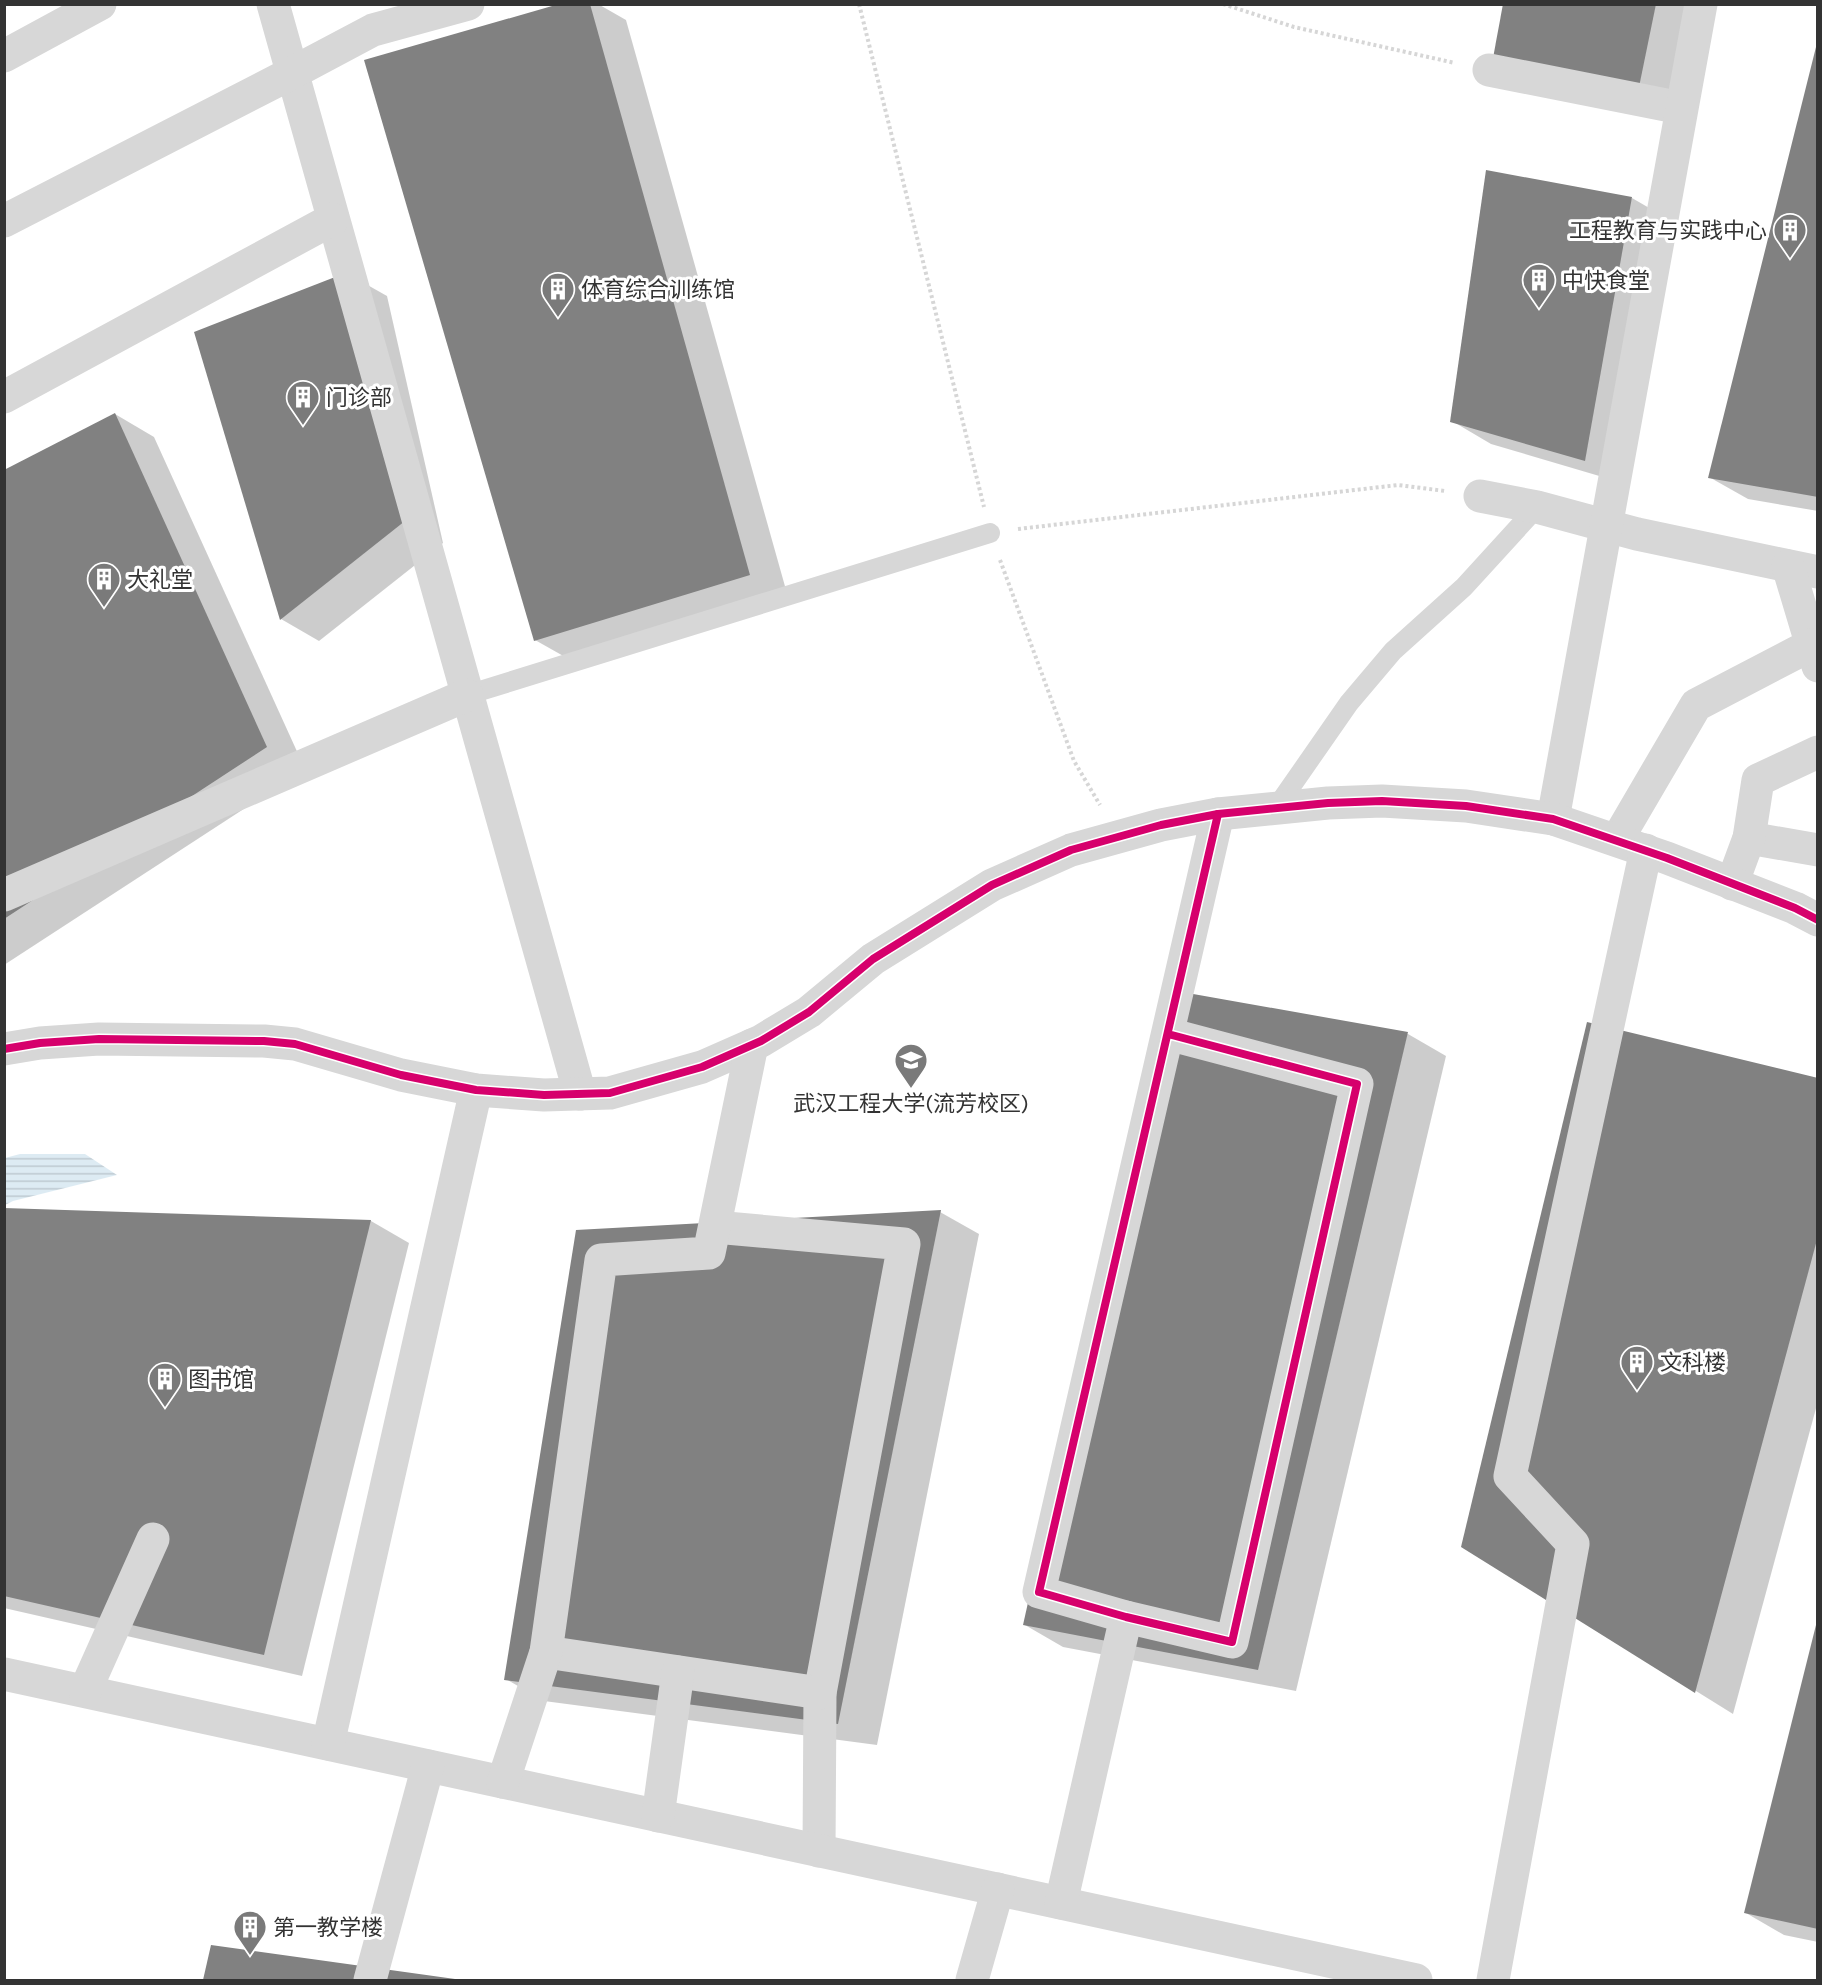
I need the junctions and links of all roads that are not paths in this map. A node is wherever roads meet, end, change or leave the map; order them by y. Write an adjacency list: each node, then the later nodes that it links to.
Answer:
1 (100, 4): 5 (street)
2 (273, 4): 7 (street)
3 (468, 4): 7 (street)
4 (1701, 4): 8 (street)
5 (4, 56)
6 (1490, 70): 8 (street)
7 (292, 74): 9 (street); 10 (street)
8 (1681, 108): 14 (street)
9 (333, 219): 11 (street); 18 (street)
10 (4, 221)
11 (4, 397)
12 (1480, 496): 13 (street)
13 (1537, 507): 14 (street); 20 (lane)
14 (1606, 526): 16 (street); 22 (street)
15 (990, 532): 18 (lane)
16 (1803, 569): 17 (street)
17 (1816, 654): 24 (street)
18 (467, 695): 27 (street); 33 (street)
19 (1818, 752): 23 (street)
20 (1276, 808): 21 (street); 22 (street)
21 (1218, 814): 29 (street); 30 (street)
22 (1553, 819): 24 (street)
23 (1749, 838): 25 (street); 26 (street)
24 (1631, 845): 26 (street); 52 (street)
25 (1818, 850)
26 (1732, 884): 28 (street)
27 (4, 895)
28 (1818, 920)
29 (1168, 1034): 36 (street); 36 (street)
30 (752, 1045): 33 (street); 34 (street)
31 (4, 1049): 32 (street)
32 (476, 1090): 33 (street); 42 (street)
33 (580, 1094)
34 (715, 1227): 37 (street); 41 (street)
35 (153, 1539): 40 (street)
36 (1126, 1617): 48 (street)
37 (546, 1652): 38 (street); 44 (street)
38 (678, 1672): 41 (street); 45 (street)
39 (4, 1674): 40 (street)
40 (84, 1691): 42 (street)
41 (820, 1693): 46 (street)
42 (328, 1744): 43 (street)
43 (428, 1766): 44 (street); 49 (street)
44 (503, 1782): 45 (street)
45 (658, 1816): 46 (street)
46 (819, 1851): 47 (street)
47 (998, 1889): 48 (street); 50 (street)
48 (1061, 1904): 51 (street)
49 (370, 1980)
50 (972, 1980)
51 (1416, 1980)
52 (1493, 1980)

